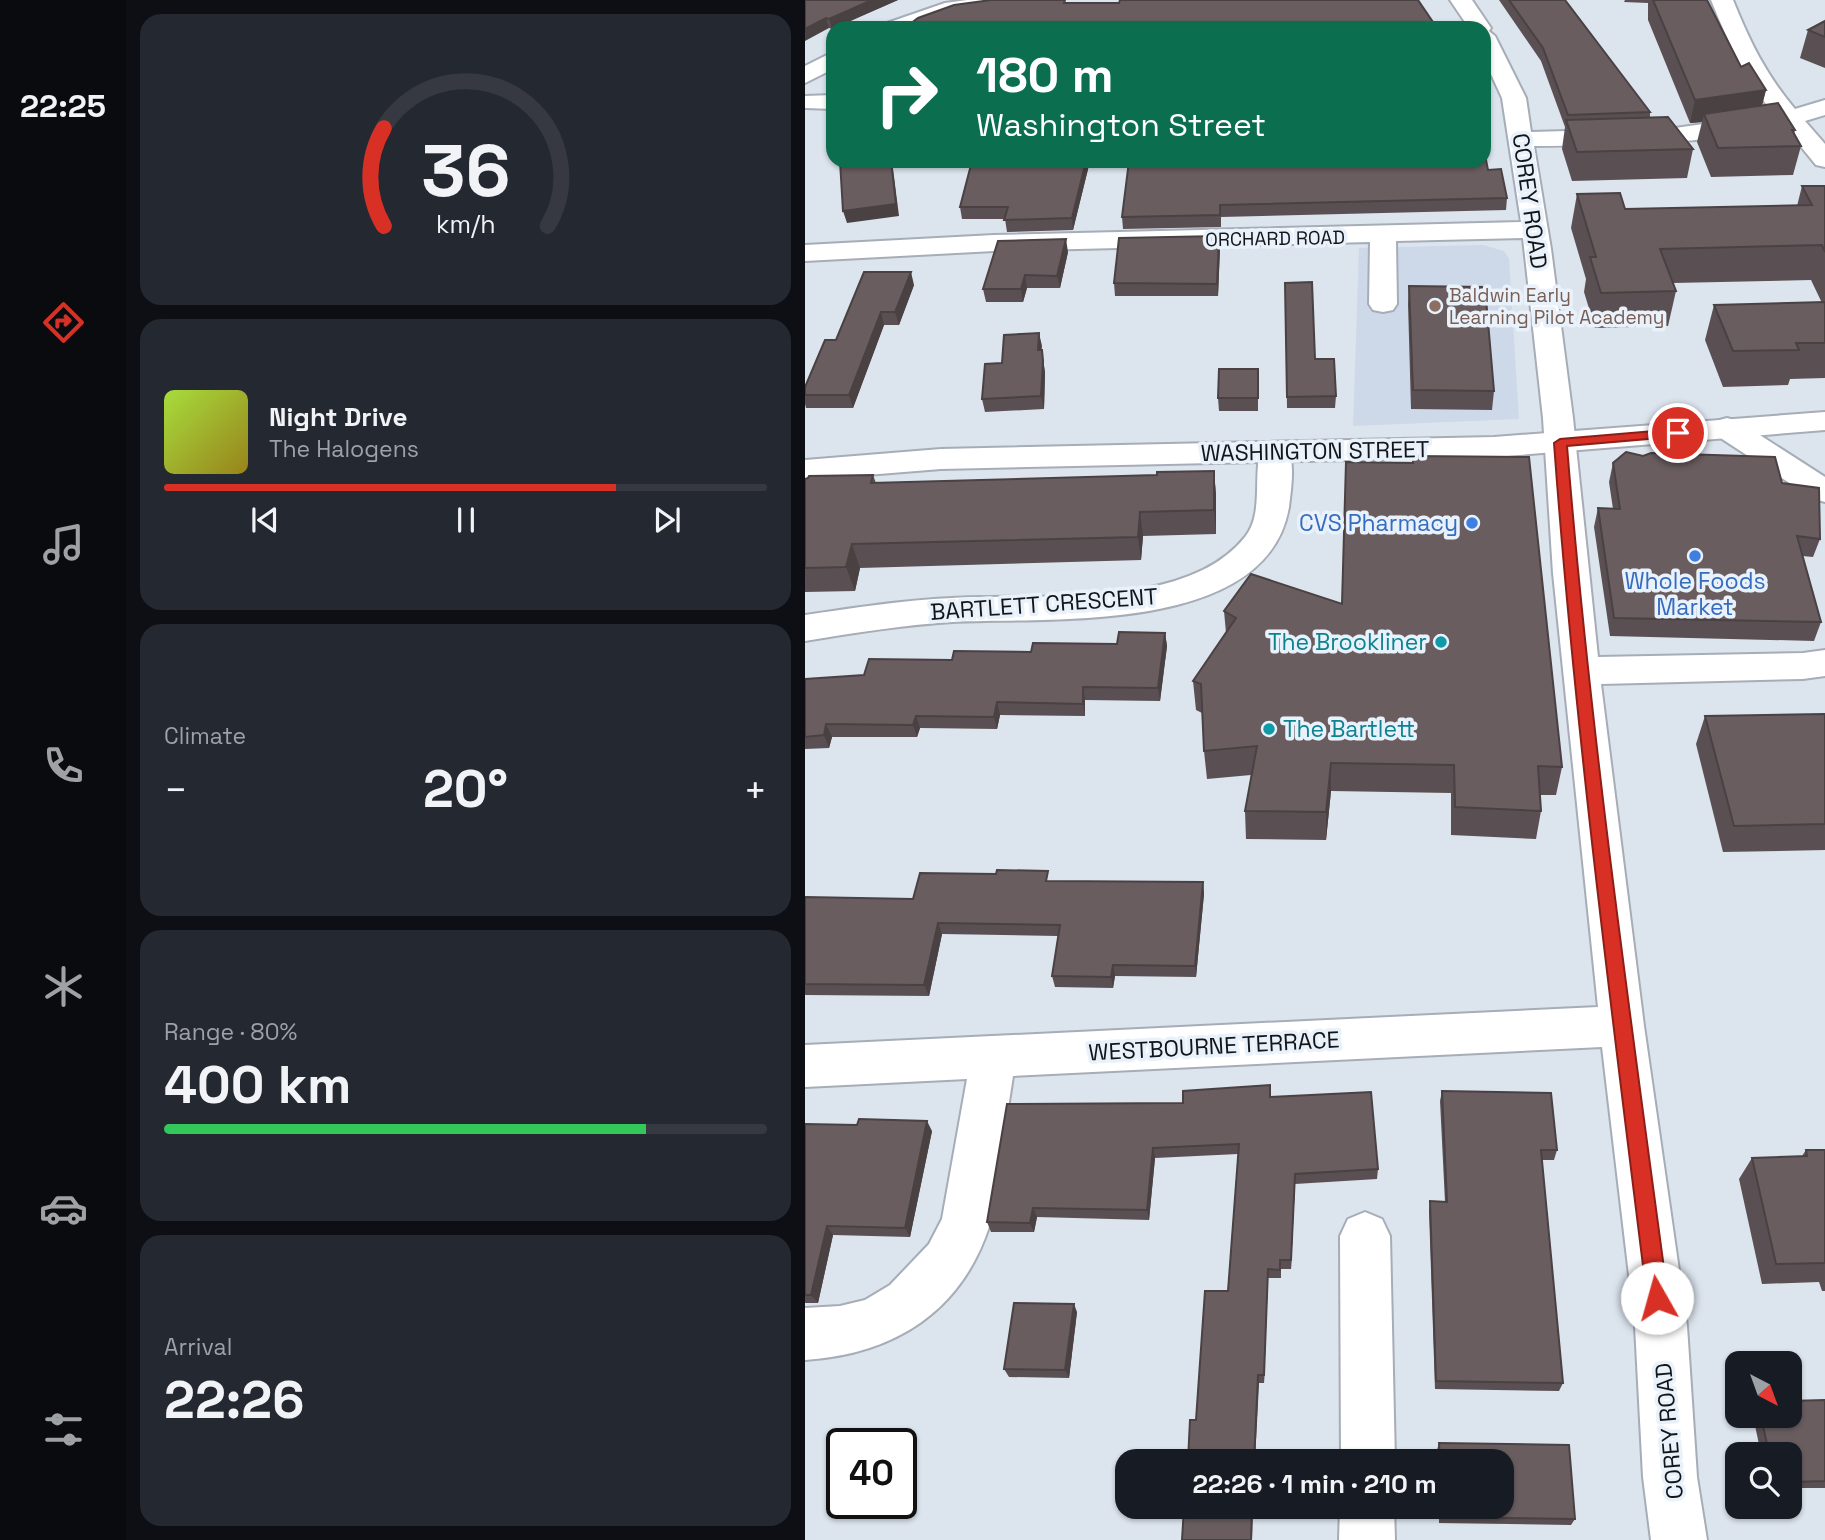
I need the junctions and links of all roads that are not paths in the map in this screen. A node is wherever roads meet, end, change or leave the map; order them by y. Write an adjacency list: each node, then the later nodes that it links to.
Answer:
1 (1020, 0): 4 (street)
2 (1461, 0): 5 (street)
3 (1722, 0): 10 (street)
4 (915, 21)
5 (1475, 21)
6 (1491, 60): 11 (street, COREY ROAD)
7 (826, 63): 8 (street)
8 (805, 76)
9 (1825, 107): 10 (street)
10 (1789, 119): 11 (street); 12 (street)
11 (1521, 139): 13 (street, COREY ROAD)
12 (1825, 160)
13 (1535, 230): 14 (street, ORCHARD ROAD); 19 (street, COREY ROAD)
14 (1383, 236): 15 (street, ORCHARD ROAD); 16 (street)
15 (805, 253)
16 (1383, 304)
17 (1825, 421): 18 (street, WASHINGTON STREET)
18 (1727, 428): 19 (street, WASHINGTON STREET); 22 (street)
19 (1560, 443): 20 (street, WASHINGTON STREET); 25 (street, COREY ROAD)
20 (1275, 452): 21 (street, WASHINGTON STREET); 23 (street, BARTLETT CRESCENT)
21 (805, 470)
22 (1825, 492)
23 (805, 628)
24 (1825, 663): 25 (street)
25 (1582, 671): 26 (street, COREY ROAD)
26 (1622, 1026): 27 (street, WESTBOURNE TERRACE); 34 (street, COREY ROAD)
27 (993, 1057): 28 (street, WESTBOURNE TERRACE); 30 (street)
28 (805, 1066)
29 (1364, 1236): 31 (street)
30 (805, 1334)
31 (1368, 1449)
32 (1367, 1519): 33 (street)
33 (1367, 1540)
34 (1679, 1540)

